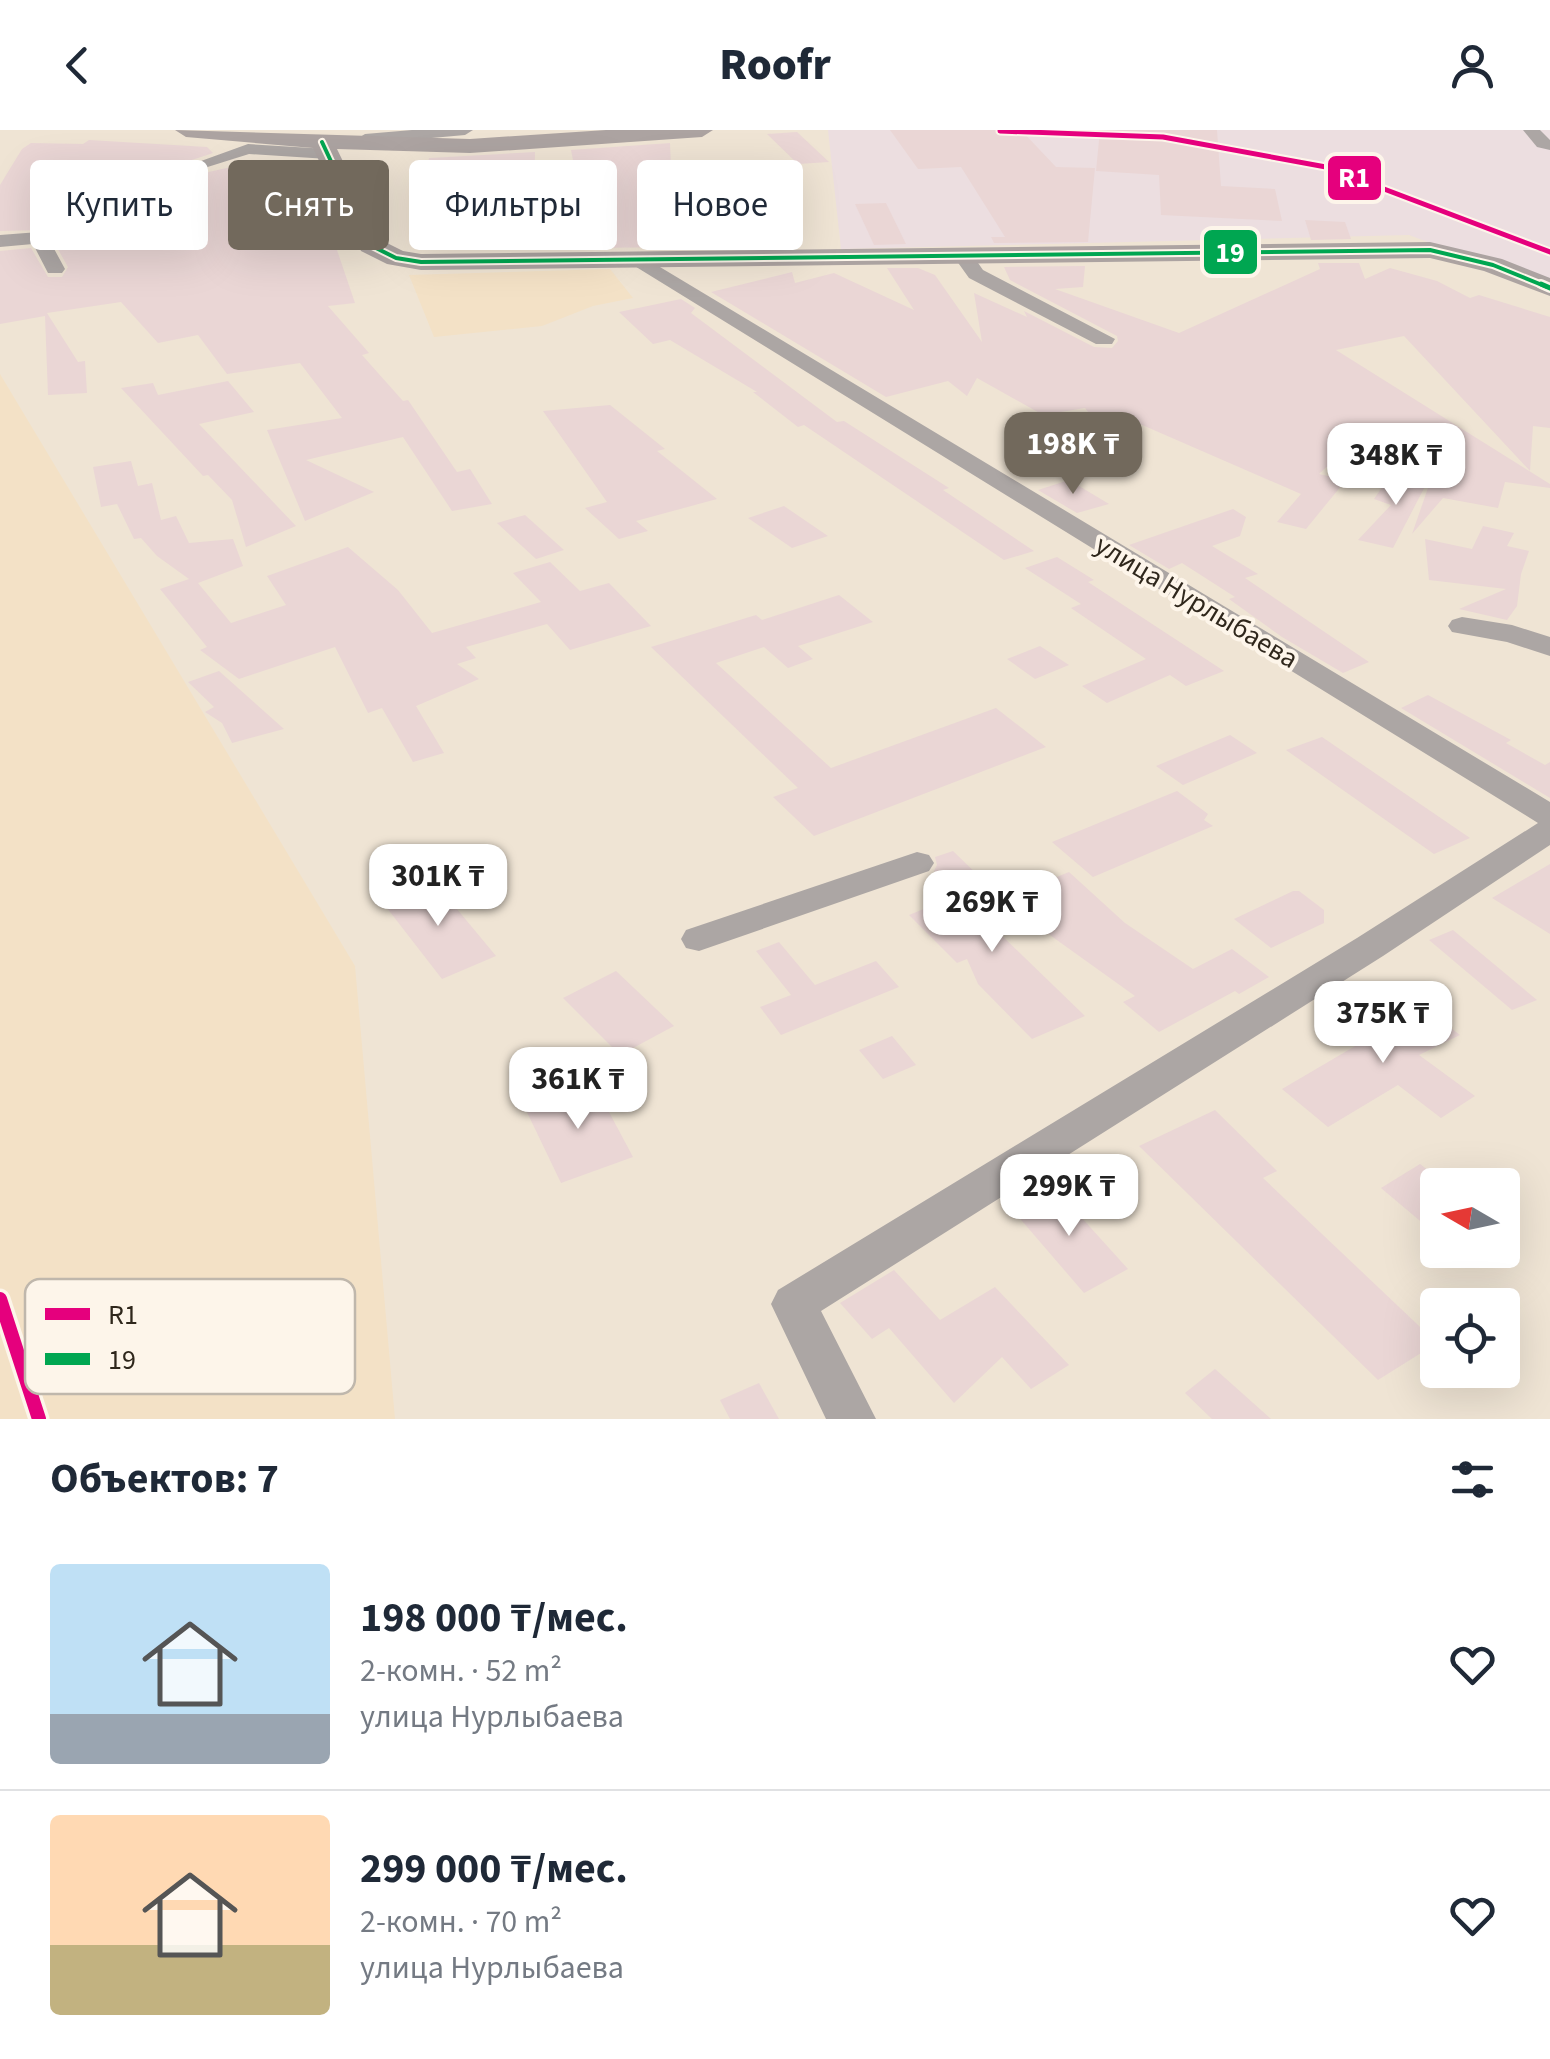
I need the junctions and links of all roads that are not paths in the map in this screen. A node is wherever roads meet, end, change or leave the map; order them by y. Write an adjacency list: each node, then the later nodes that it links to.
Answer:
1 (186, 130): 5 (street)
2 (465, 130): 5 (street)
3 (702, 130): 5 (street)
4 (1531, 130): 6 (street)
5 (321, 144): 7 (street); 10 (street)
6 (1550, 145)
7 (208, 162)
8 (0, 241): 11 (street)
9 (964, 257): 10 (street); 12 (street); 13 (street)
10 (640, 260): 16 (street, улица Нурлыбаева)
11 (55, 268)
12 (1550, 288)
13 (1104, 339)
14 (1462, 626): 15 (street)
15 (1550, 647)
16 (1550, 816)
17 (1550, 830): 20 (street)
18 (917, 863): 19 (street)
19 (699, 939)
20 (852, 1419)

